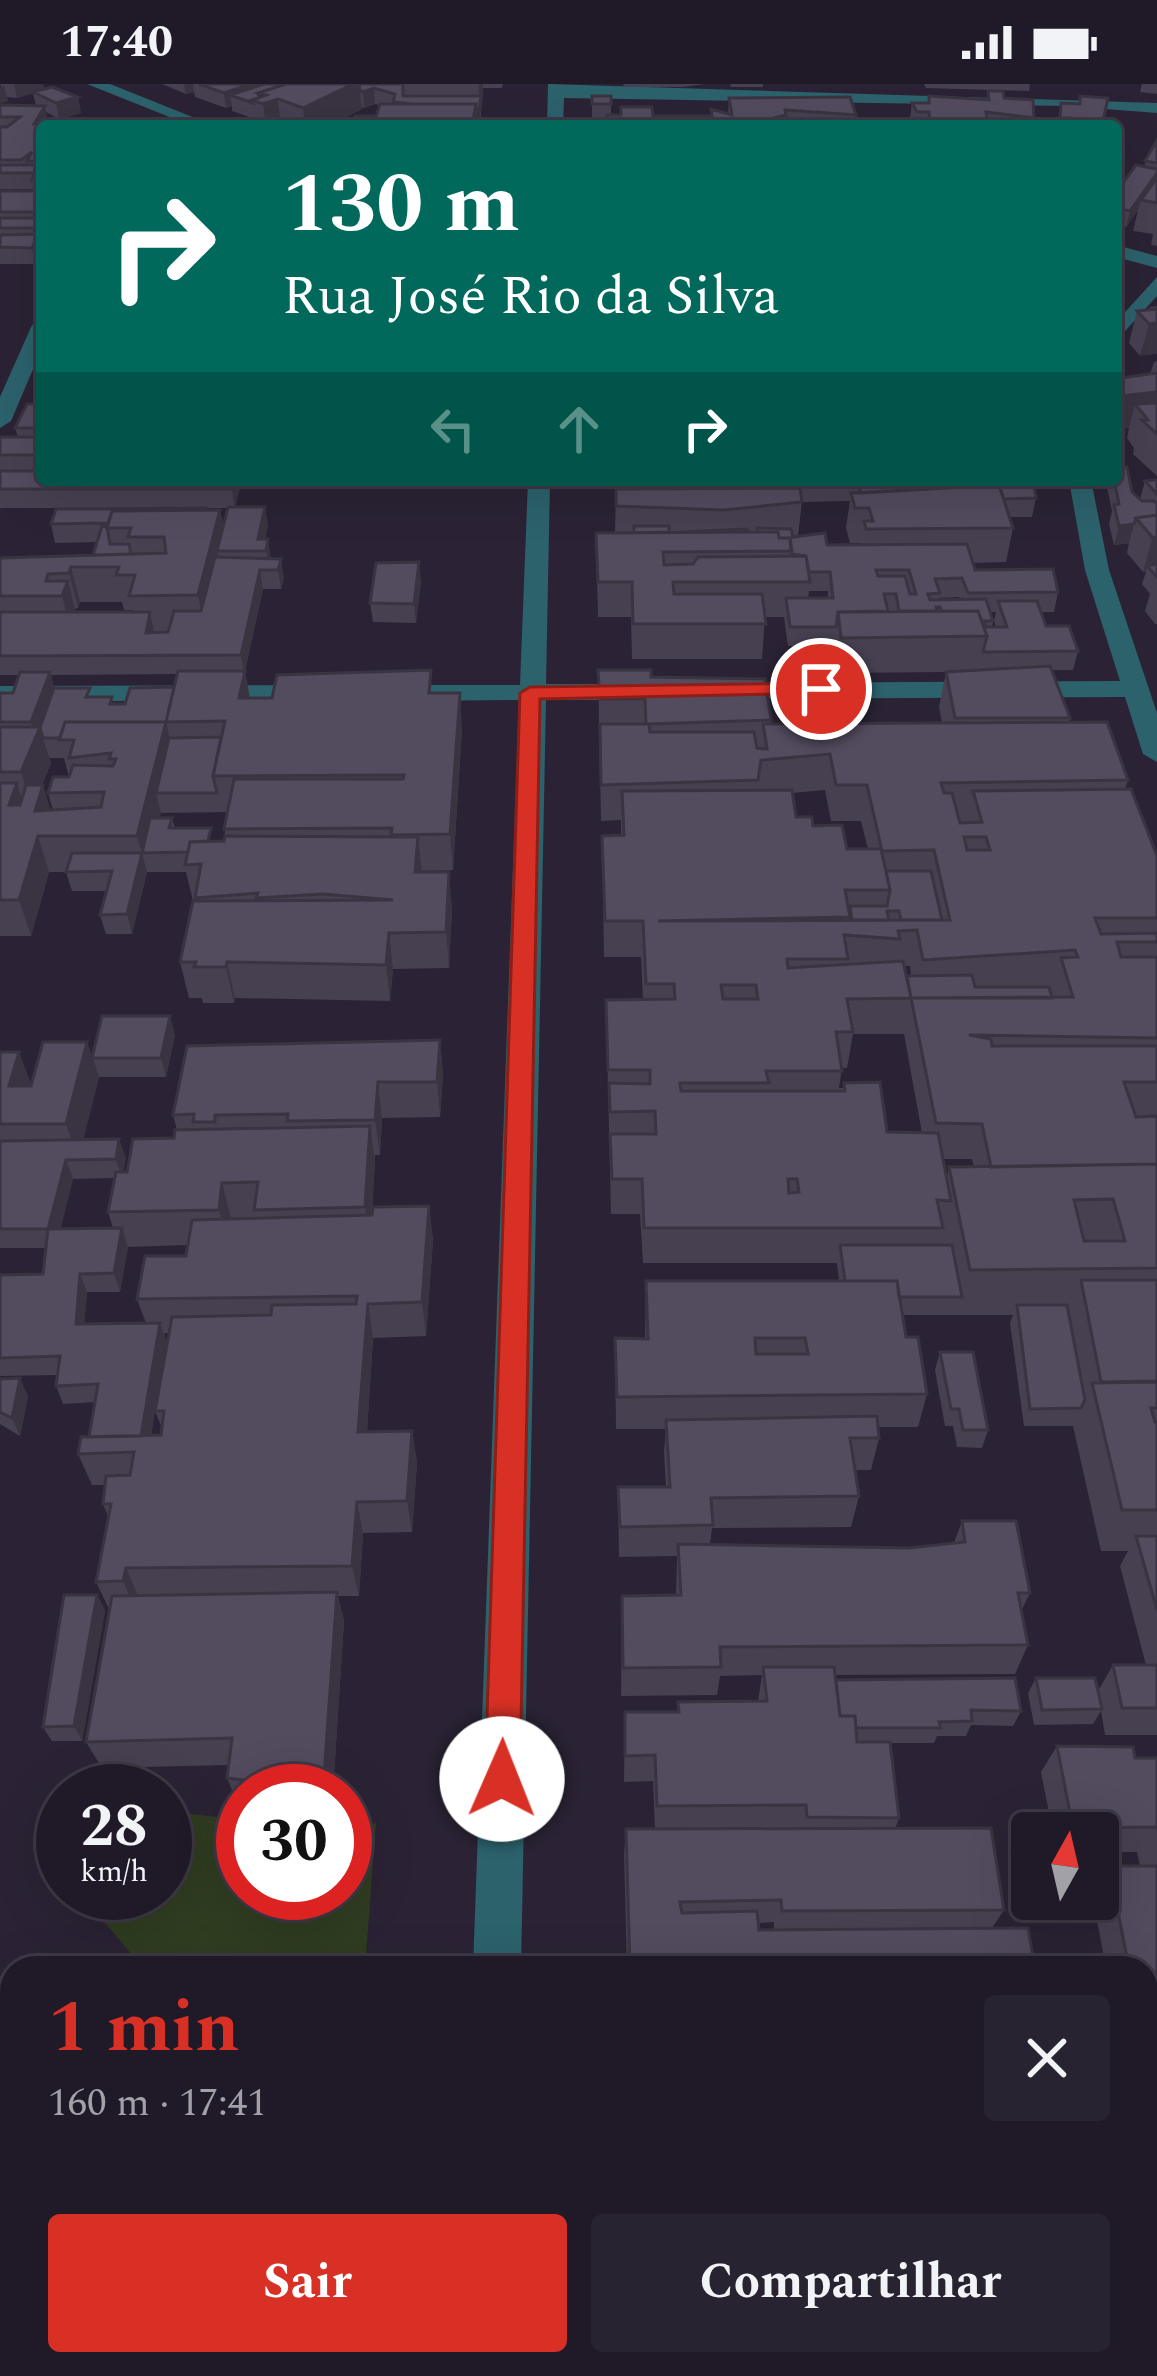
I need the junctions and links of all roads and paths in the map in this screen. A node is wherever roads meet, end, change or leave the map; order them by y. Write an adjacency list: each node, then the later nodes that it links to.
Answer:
1 (95, 84): 4 (street)
2 (556, 88): 3 (street); 8 (street)
3 (887, 97): 5 (street); 9 (street)
4 (148, 105): 6 (street); 7 (street)
5 (1157, 108)
6 (139, 120)
7 (190, 120)
8 (555, 120)
9 (892, 120)
10 (1122, 252): 11 (street)
11 (1157, 262)
12 (1157, 283): 13 (street)
13 (1122, 327)
14 (36, 339): 15 (street)
15 (0, 421)
16 (538, 486): 21 (street)
17 (1081, 486): 18 (street)
18 (1134, 689): 21 (street); 23 (street)
19 (345, 693): 22 (street)
20 (392, 693): 21 (street)
21 (530, 693): 24 (street)
22 (0, 694)
23 (1157, 754)
24 (497, 1956)

